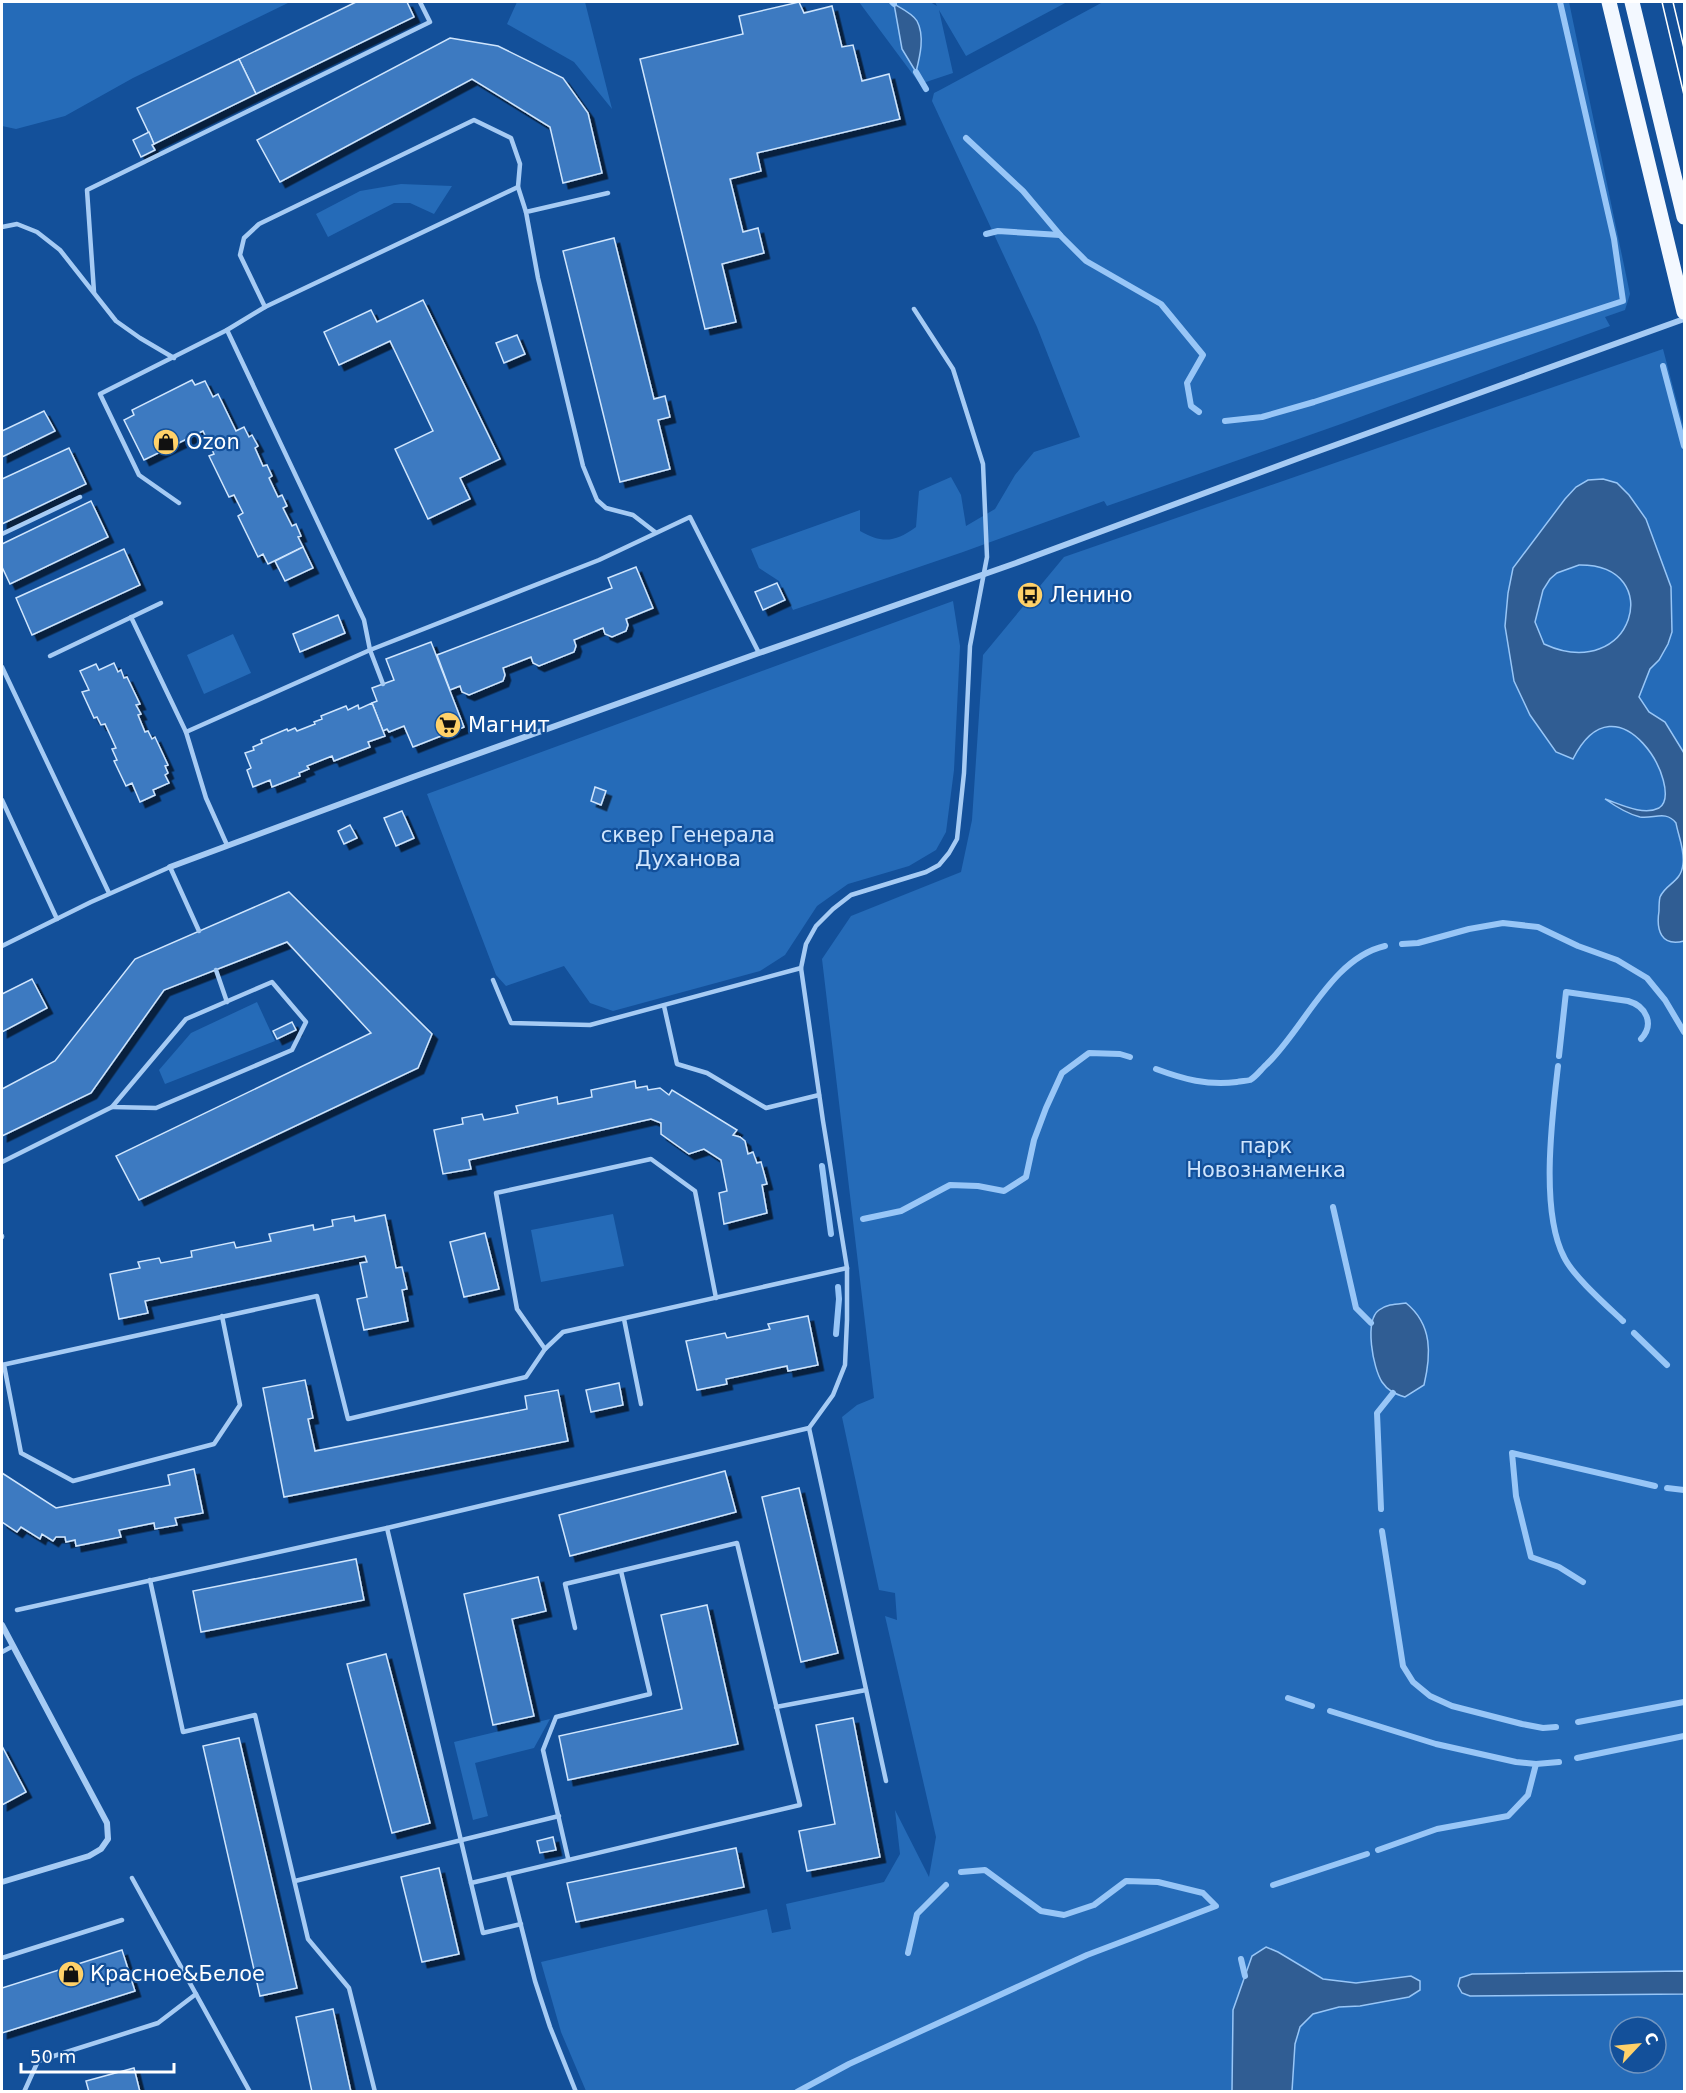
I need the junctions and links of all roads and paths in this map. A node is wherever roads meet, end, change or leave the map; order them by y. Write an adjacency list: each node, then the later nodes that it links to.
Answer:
1 (420, 2): 9 (lane)
2 (1609, 2): 12 (main road)
3 (1632, 2): 7 (main road)
4 (518, 187): 6 (lane); 10 (lane); 10 (lane)
5 (608, 193): 6 (lane)
6 (526, 212): 18 (lane)
7 (1684, 217)
8 (2, 226): 9 (lane)
9 (94, 292): 15 (lane)
10 (265, 307): 14 (lane)
11 (914, 309): 20 (lane)
12 (1684, 312)
13 (1684, 319): 20 (street)
14 (227, 330): 15 (lane); 23 (lane)
15 (174, 358): 17 (lane)
16 (80, 497): 19 (lane)
17 (179, 503)
18 (655, 532): 23 (lane); 24 (lane)
19 (2, 534)
20 (985, 574): 24 (street); 36 (lane)
21 (161, 603): 22 (lane)
22 (131, 617): 25 (lane); 28 (lane)
23 (370, 650): 27 (lane); 28 (lane)
24 (759, 653): 30 (street)
25 (50, 656)
26 (2, 667): 32 (lane)
27 (382, 684)
28 (186, 732): 30 (lane)
29 (2, 800): 33 (lane)
30 (227, 845): 31 (street)
31 (170, 867): 32 (lane); 34 (lane)
32 (109, 893): 33 (lane)
33 (57, 919): 35 (lane)
34 (199, 931)
35 (2, 946)
36 (801, 968): 40 (lane); 41 (lane)
37 (216, 970): 39 (lane)
38 (493, 980): 40 (lane)
39 (227, 1002): 42 (lane); 42 (lane)
40 (664, 1006): 41 (lane)
41 (819, 1095): 44 (lane)
42 (112, 1107): 43 (lane)
43 (2, 1162)
44 (847, 1268): 45 (lane); 51 (lane)
45 (716, 1298): 47 (lane); 48 (lane)
46 (222, 1316): 48 (lane); 49 (lane); 49 (lane)
47 (624, 1319): 48 (lane); 50 (lane)
48 (545, 1349)
49 (3, 1365)
50 (641, 1404)
51 (809, 1428): 52 (lane); 60 (lane)
52 (387, 1528): 54 (lane); 64 (lane)
53 (621, 1571): 57 (lane); 61 (lane); 63 (lane)
54 (150, 1580): 55 (lane); 68 (lane)
55 (17, 1610)
56 (2, 1625): 58 (street)
57 (575, 1628)
58 (13, 1646): 59 (lane); 69 (street)
59 (2, 1652)
60 (866, 1690): 61 (lane); 62 (lane)
61 (776, 1707): 65 (lane)
62 (886, 1781)
63 (559, 1816): 64 (lane); 65 (lane)
64 (461, 1840): 68 (lane); 70 (lane)
65 (568, 1858): 66 (lane)
66 (508, 1874): 70 (lane); 72 (lane)
67 (132, 1878): 74 (lane)
68 (295, 1881): 77 (lane)
69 (2, 1882)
70 (471, 1882): 72 (lane)
71 (122, 1920): 73 (lane)
72 (521, 1924): 78 (lane)
73 (2, 1958)
74 (196, 1994): 75 (lane); 76 (lane)
75 (24, 2091)
76 (250, 2091)
77 (375, 2091)
78 (576, 2091)

